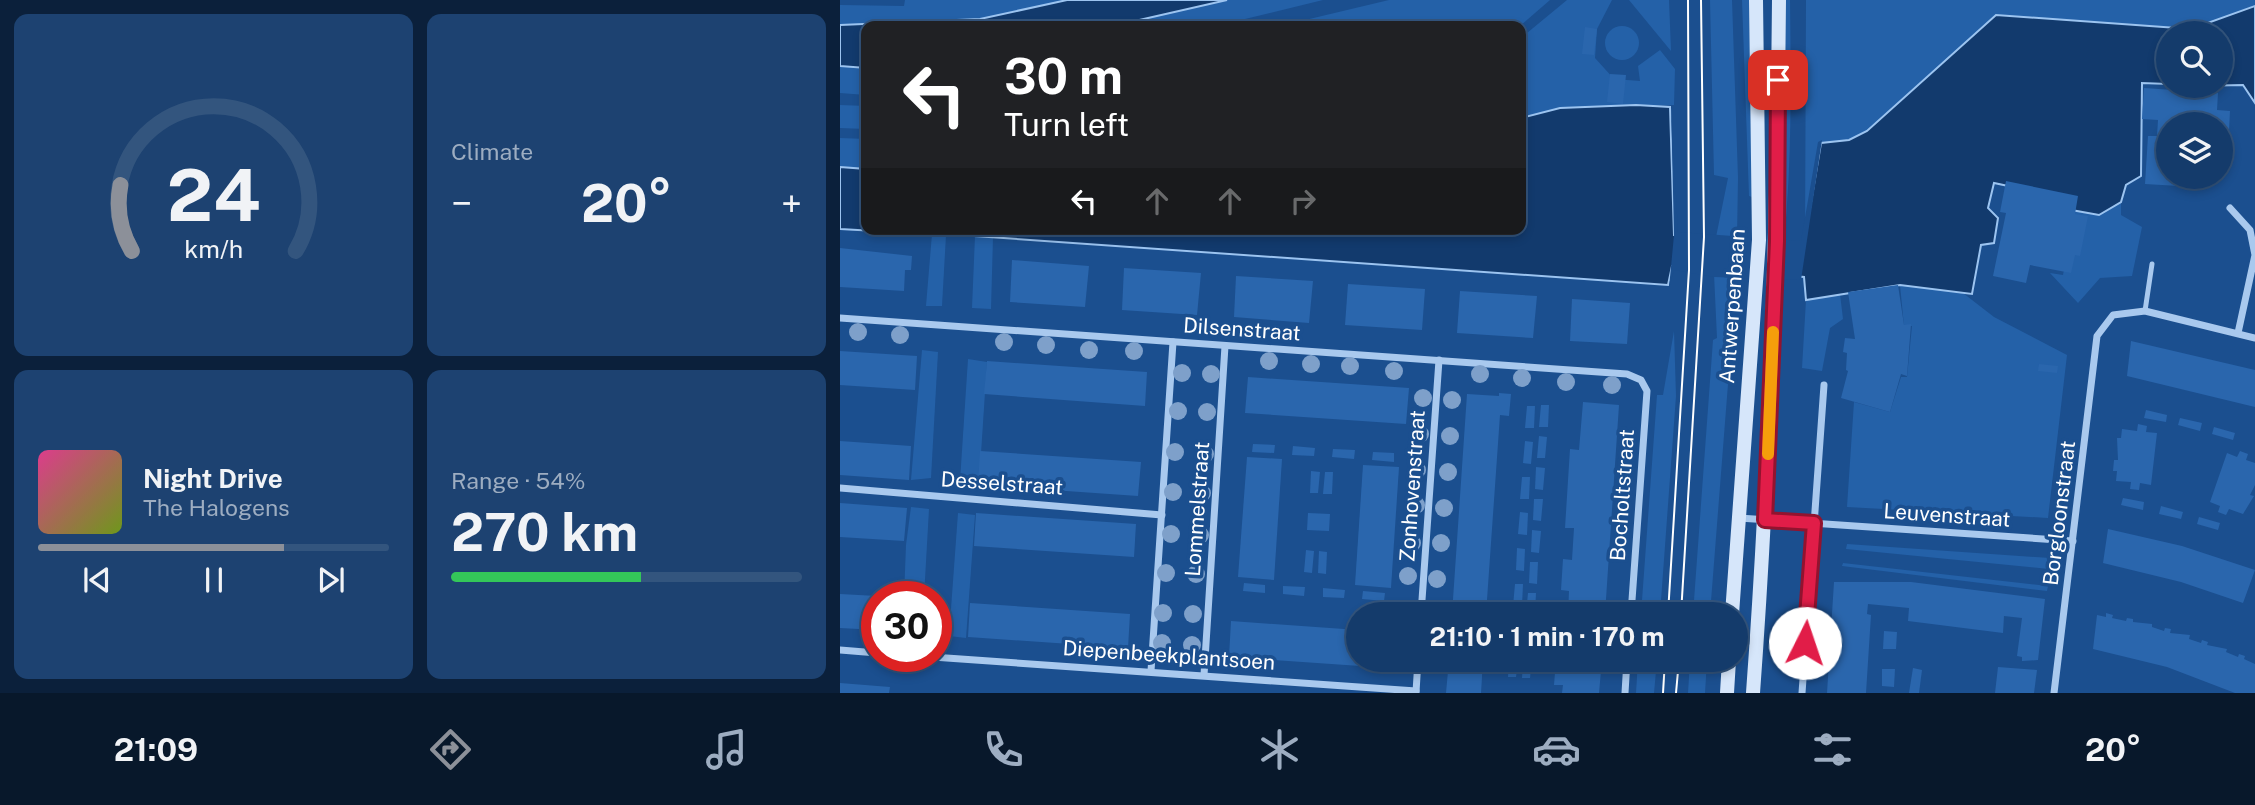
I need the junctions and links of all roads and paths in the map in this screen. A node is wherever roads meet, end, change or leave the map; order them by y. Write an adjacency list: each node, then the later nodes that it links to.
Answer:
1 (1756, 0): 16 (street, Antwerpenbaan)
2 (1779, 0): 17 (street, Antwerpenbaan)
3 (2231, 208): 7 (street)
4 (2152, 264): 5 (lane)
5 (2145, 311): 7 (street); 19 (street, Borgloonstraat)
6 (840, 318): 9 (street, Dilsenstraat)
7 (2238, 332): 8 (street)
8 (2255, 338)
9 (1173, 342): 10 (street, Dilsenstraat); 15 (street, Lommelstraat)
10 (1225, 346): 11 (street, Dilsenstraat); 30 (street, Lommelstraat)
11 (1439, 360): 12 (street, Dilsenstraat); 20 (street, Zonhovenstraat)
12 (1641, 380): 21 (street, Bocholtstraat)
13 (1824, 386): 18 (street)
14 (840, 488): 15 (street, Desselstraat)
15 (1162, 515): 26 (street, Lommelstraat)
16 (1739, 518): 17 (street, Leuvenstraat); 22 (street, Antwerpenbaan)
17 (1765, 520): 18 (street, Leuvenstraat); 34 (street, Antwerpenbaan)
18 (1816, 523): 19 (street, Leuvenstraat); 35 (street)
19 (2073, 541): 36 (street, Borgloonstraat)
20 (1421, 602)
21 (1632, 602)
22 (1733, 602)
23 (840, 650): 24 (street)
24 (861, 652)
25 (952, 658): 26 (street, Diepenbeekplantsoen)
26 (1151, 671): 30 (street, Diepenbeekplantsoen)
27 (1417, 672): 31 (street)
28 (1626, 672): 32 (street)
29 (1728, 672): 33 (street)
30 (1204, 675): 31 (street, Diepenbeekplantsoen)
31 (1416, 692)
32 (1625, 693)
33 (1727, 693)
34 (1753, 693)
35 (1802, 693)
36 (2054, 693)

